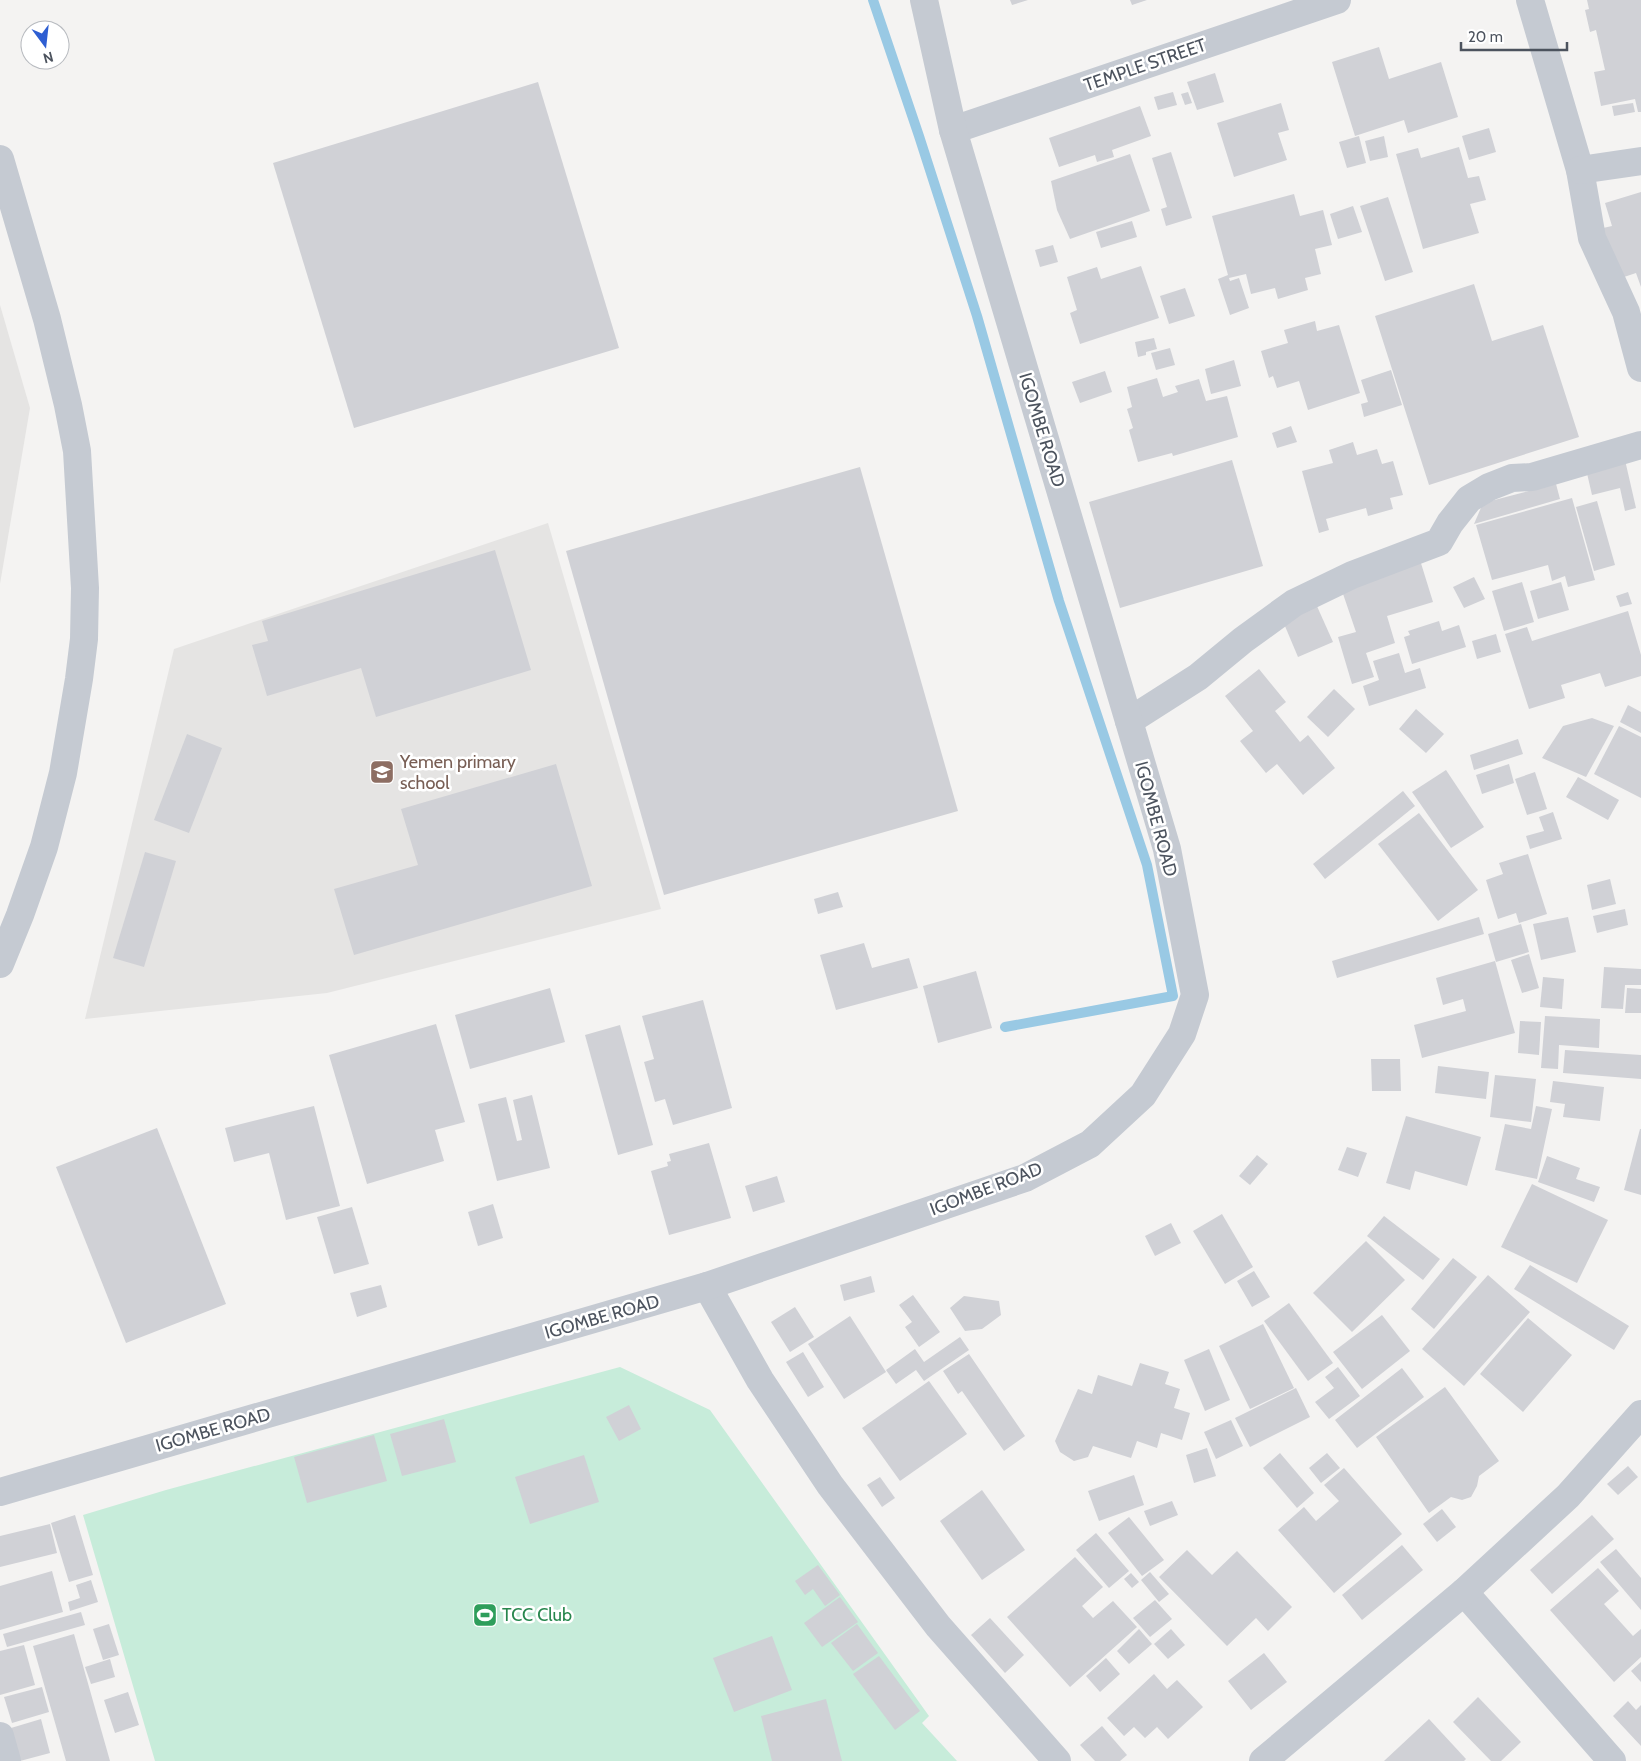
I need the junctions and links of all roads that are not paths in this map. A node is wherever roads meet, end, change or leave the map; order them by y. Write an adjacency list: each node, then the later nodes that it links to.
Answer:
1 (924, 0): 4 (street, IGOMBE ROAD)
2 (1337, 0): 4 (street, TEMPLE STREET)
3 (1530, 0): 7 (street)
4 (953, 130): 10 (street, IGOMBE ROAD)
5 (0, 159): 11 (street)
6 (1641, 160): 7 (street)
7 (1580, 170): 8 (street)
8 (1641, 368)
9 (1641, 445): 10 (street)
10 (1129, 721): 12 (street, IGOMBE ROAD)
11 (0, 964)
12 (707, 1286): 14 (street, IGOMBE ROAD); 18 (street)
13 (1641, 1414): 15 (street)
14 (0, 1492)
15 (1464, 1592): 19 (street); 20 (street)
16 (0, 1736): 17 (street)
17 (7, 1761)
18 (1057, 1761)
19 (1262, 1761)
20 (1612, 1761)

